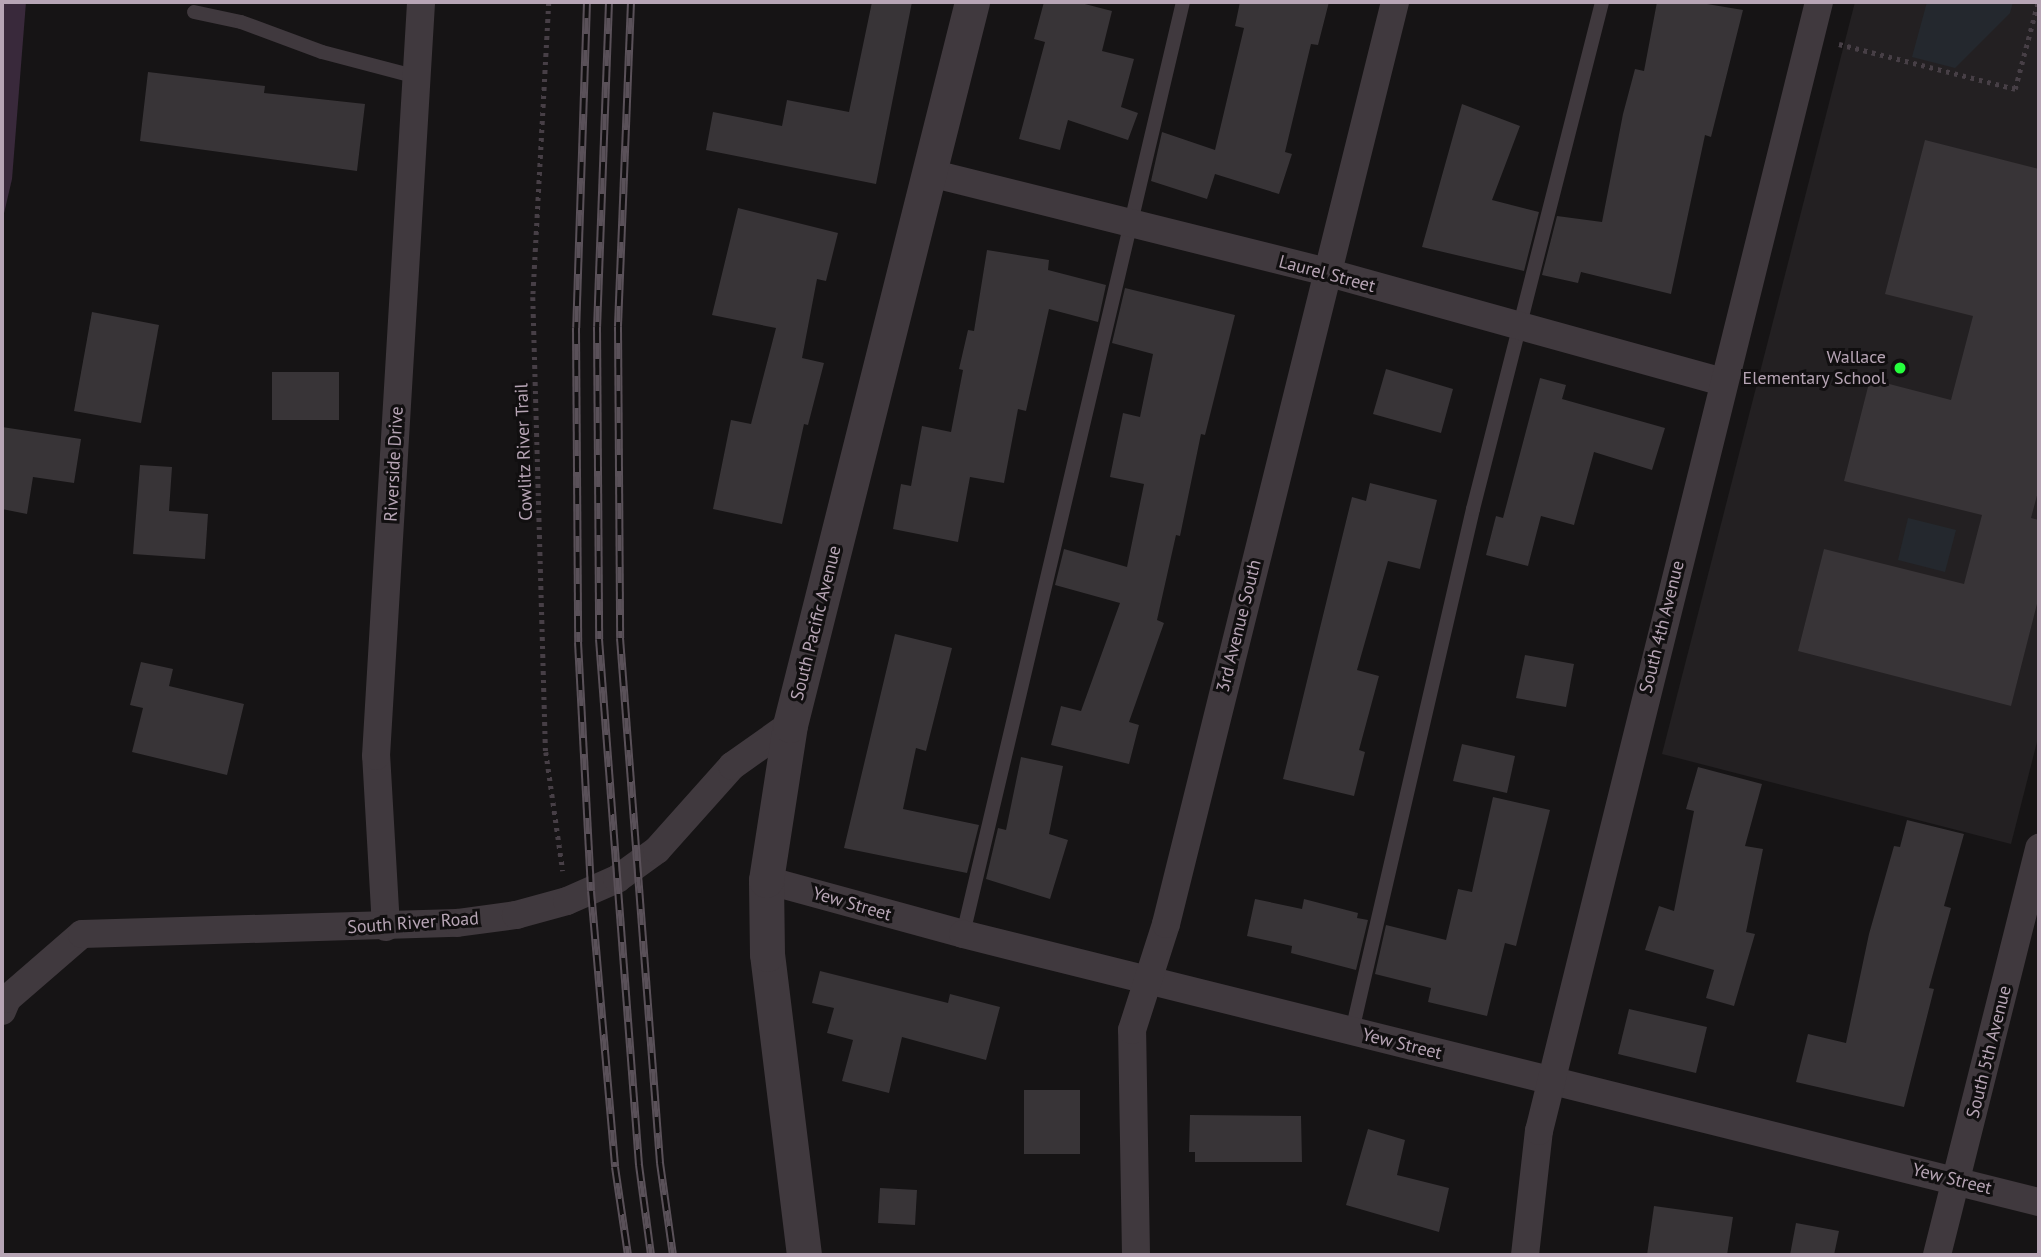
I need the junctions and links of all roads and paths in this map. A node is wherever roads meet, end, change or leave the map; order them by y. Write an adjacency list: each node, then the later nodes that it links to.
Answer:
1 (421, 2): 11 (street, Riverside Drive)
2 (550, 2): 20 (path, Cowlitz River Trail)
3 (972, 2): 12 (street, South Pacific Avenue)
4 (1183, 2): 13 (lane)
5 (1395, 2): 14 (street, 3rd Avenue South)
6 (1602, 2): 15 (lane)
7 (1819, 2): 10 (street, South 4th Avenue)
8 (2038, 2): 10 (path)
9 (194, 12): 11 (lane)
10 (1810, 37): 16 (street, South 4th Avenue)
11 (417, 77): 21 (street, Riverside Drive)
12 (930, 173): 13 (street, Laurel Street); 17 (street, South Pacific Avenue)
13 (1127, 223): 14 (street, Laurel Street); 22 (lane)
14 (1326, 272): 15 (street, Laurel Street); 23 (street, 3rd Avenue South)
15 (1519, 326): 16 (street, Laurel Street); 25 (lane)
16 (1723, 382): 26 (street, South 4th Avenue)
17 (790, 726): 19 (street, South Pacific Avenue); 20 (street, South River Road)
18 (2039, 848): 27 (street, South 5th Avenue)
19 (766, 880): 22 (street, Yew Street); 29 (street, South Pacific Avenue)
20 (567, 901): 21 (street, South River Road)
21 (386, 927): 24 (street, South River Road)
22 (962, 934): 23 (street, Yew Street)
23 (1147, 979): 25 (street, Yew Street); 30 (street, 3rd Avenue South)
24 (2, 1011)
25 (1352, 1031): 26 (street, Yew Street)
26 (1553, 1081): 27 (street, Yew Street); 31 (street, South 4th Avenue)
27 (1957, 1180): 28 (street, Yew Street); 32 (street, South 5th Avenue)
28 (2039, 1202)
29 (804, 1255)
30 (1136, 1255)
31 (1525, 1255)
32 (1937, 1255)

